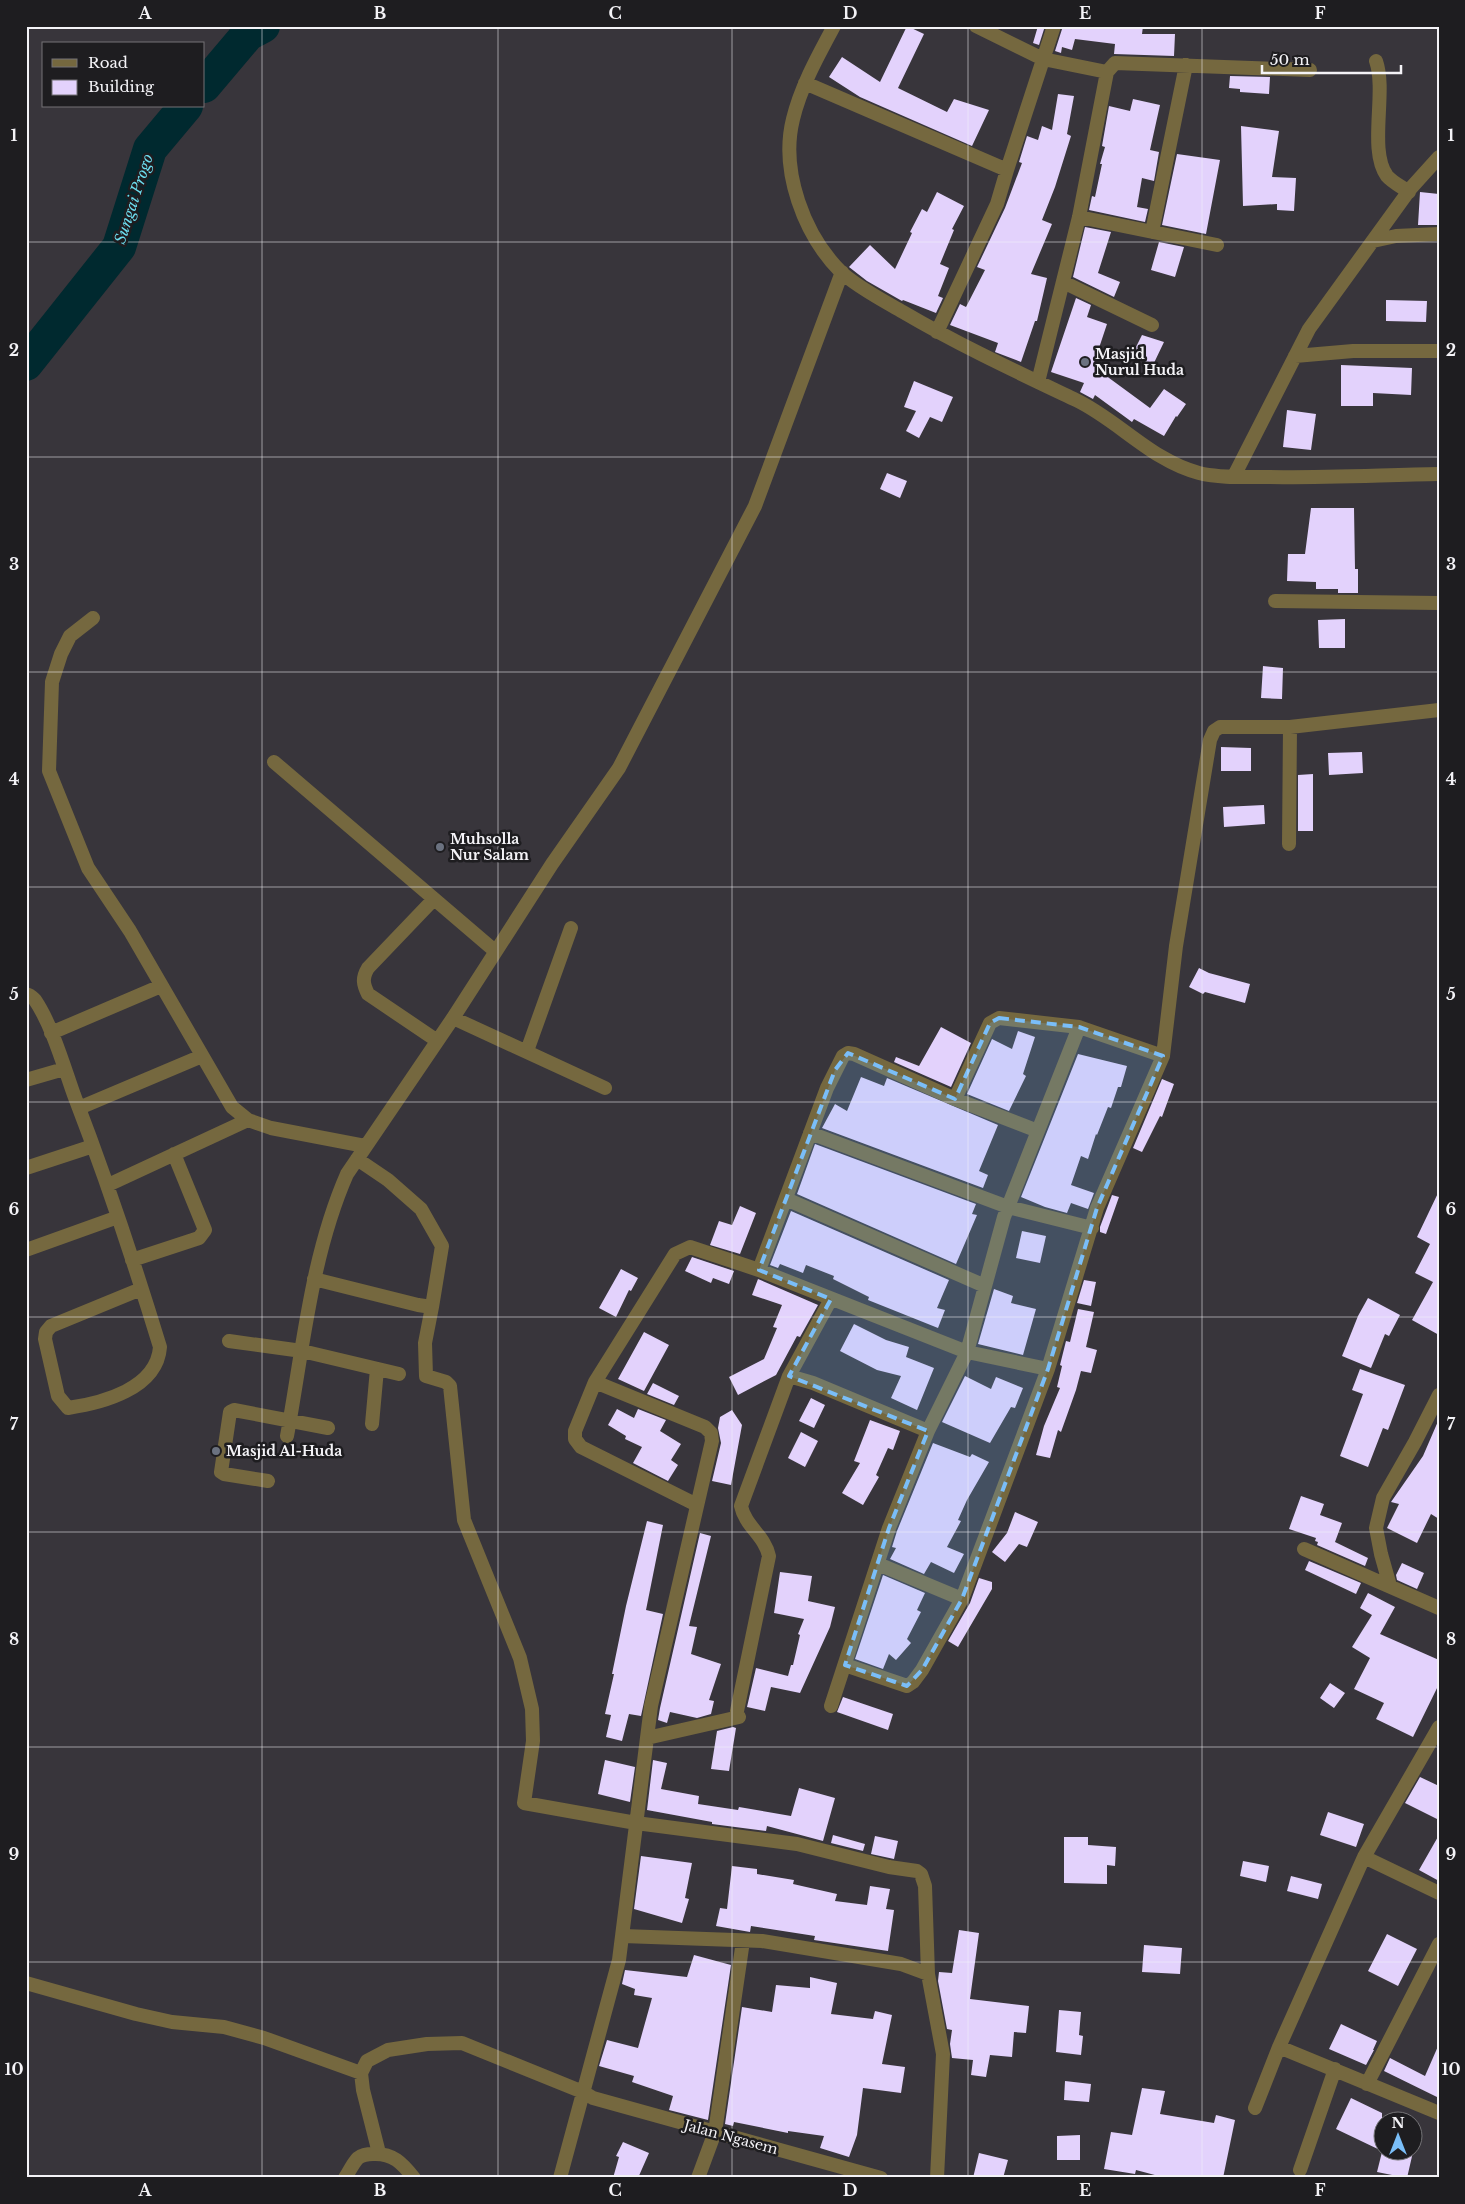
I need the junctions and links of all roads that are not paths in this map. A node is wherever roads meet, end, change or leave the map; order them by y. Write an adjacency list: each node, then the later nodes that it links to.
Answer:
1 (834, 26): 9 (street)
2 (976, 26): 4 (street)
3 (1054, 26): 4 (street)
4 (1043, 59): 8 (street); 11 (street)
5 (1376, 61): 12 (street)
6 (1186, 65): 7 (street); 8 (street); 14 (street)
7 (1310, 70)
8 (1107, 72): 13 (street)
9 (805, 83): 11 (street); 18 (street)
10 (1439, 157): 12 (street)
11 (1007, 170): 21 (street)
12 (1409, 192): 16 (street)
13 (1079, 217): 14 (street); 19 (street)
14 (1152, 232): 17 (street)
15 (1439, 234): 16 (street)
16 (1373, 241): 23 (street)
17 (1217, 245)
18 (842, 272): 21 (street); 36 (street)
19 (1063, 282): 20 (street); 24 (street)
20 (1152, 325)
21 (937, 332): 24 (street)
22 (1439, 351): 23 (street)
23 (1296, 356): 26 (street)
24 (1038, 382): 26 (street)
25 (1439, 474): 26 (street)
26 (1234, 476)
27 (1275, 601): 28 (street)
28 (1439, 603)
29 (93, 618): 37 (street)
30 (1439, 710): 31 (street)
31 (1290, 727): 33 (street); 45 (street)
32 (274, 762): 34 (street)
33 (1289, 844)
34 (434, 899): 36 (street); 42 (street)
35 (571, 928): 43 (street)
36 (495, 951): 39 (street)
37 (161, 986): 41 (street); 44 (street)
38 (26, 994): 41 (street)
39 (453, 1018): 42 (street); 43 (street)
40 (1079, 1027): 45 (street); 49 (street); 52 (street)
41 (51, 1033): 46 (street)
42 (436, 1040): 55 (street)
43 (527, 1051): 48 (street)
44 (202, 1056): 50 (street); 51 (street)
45 (1163, 1056): 63 (street)
46 (64, 1069): 47 (street); 50 (street)
47 (26, 1080)
48 (605, 1088)
49 (955, 1099): 52 (street); 53 (street)
50 (79, 1108): 54 (street)
51 (248, 1120): 55 (street); 56 (street)
52 (1038, 1131): 61 (street)
53 (810, 1133): 60 (street); 61 (street)
54 (93, 1146): 58 (street); 59 (street)
55 (365, 1146): 57 (street)
56 (174, 1154): 59 (street); 65 (street)
57 (356, 1159): 67 (street); 71 (street)
58 (26, 1168)
59 (108, 1184): 62 (street)
60 (786, 1199): 66 (street); 68 (street)
61 (1008, 1206): 63 (street); 68 (street)
62 (118, 1217): 64 (street); 65 (street)
63 (1092, 1228): 76 (street)
64 (26, 1250)
65 (132, 1260): 69 (street)
66 (759, 1270): 70 (street); 79 (street)
67 (314, 1279): 71 (street); 73 (street)
68 (985, 1286): 74 (street)
69 (142, 1289): 69 (street)
70 (831, 1298): 74 (street); 78 (street)
71 (432, 1307): 97 (street)
72 (229, 1341): 73 (street)
73 (302, 1350): 75 (street); 81 (street)
74 (967, 1352): 76 (street); 84 (street)
75 (377, 1368): 77 (street); 82 (street)
76 (1048, 1370): 91 (street)
77 (399, 1374)
78 (789, 1376): 84 (street); 96 (street)
79 (595, 1382): 87 (street); 87 (street)
80 (1439, 1394): 90 (street)
81 (290, 1421): 83 (street); 85 (street); 86 (street)
82 (372, 1424)
83 (328, 1428)
84 (928, 1431): 89 (street)
85 (287, 1436)
86 (268, 1481)
87 (697, 1505): 96 (street)
88 (1304, 1549): 90 (street)
89 (878, 1564): 91 (street); 93 (street)
90 (1390, 1586): 92 (street)
91 (962, 1599): 93 (street)
92 (1439, 1608)
93 (845, 1665): 94 (street)
94 (832, 1706)
95 (1439, 1727): 98 (street)
96 (647, 1738): 97 (street)
97 (636, 1823): 100 (street); 103 (street)
98 (1364, 1857): 99 (street); 105 (street)
99 (1439, 1893)
100 (622, 1936): 101 (street); 109 (street)
101 (743, 1941): 103 (street); 112 (street)
102 (1439, 1944): 108 (street)
103 (928, 1974): 120 (street)
104 (26, 1983): 107 (street)
105 (1279, 2047): 106 (street); 110 (street)
106 (1335, 2070): 108 (street); 114 (street)
107 (361, 2073): 109 (street, Jalan Ngasem); 113 (street)
108 (1368, 2084): 111 (street)
109 (584, 2092): 112 (street, Jalan Ngasem); 117 (street)
110 (1255, 2108)
111 (1439, 2113)
112 (715, 2132): 118 (street); 119 (street, Jalan Ngasem)
113 (379, 2153): 115 (street); 116 (street)
114 (1300, 2170)
115 (345, 2178)
116 (414, 2178)
117 (560, 2178)
118 (698, 2178)
119 (881, 2178)
120 (937, 2178)

